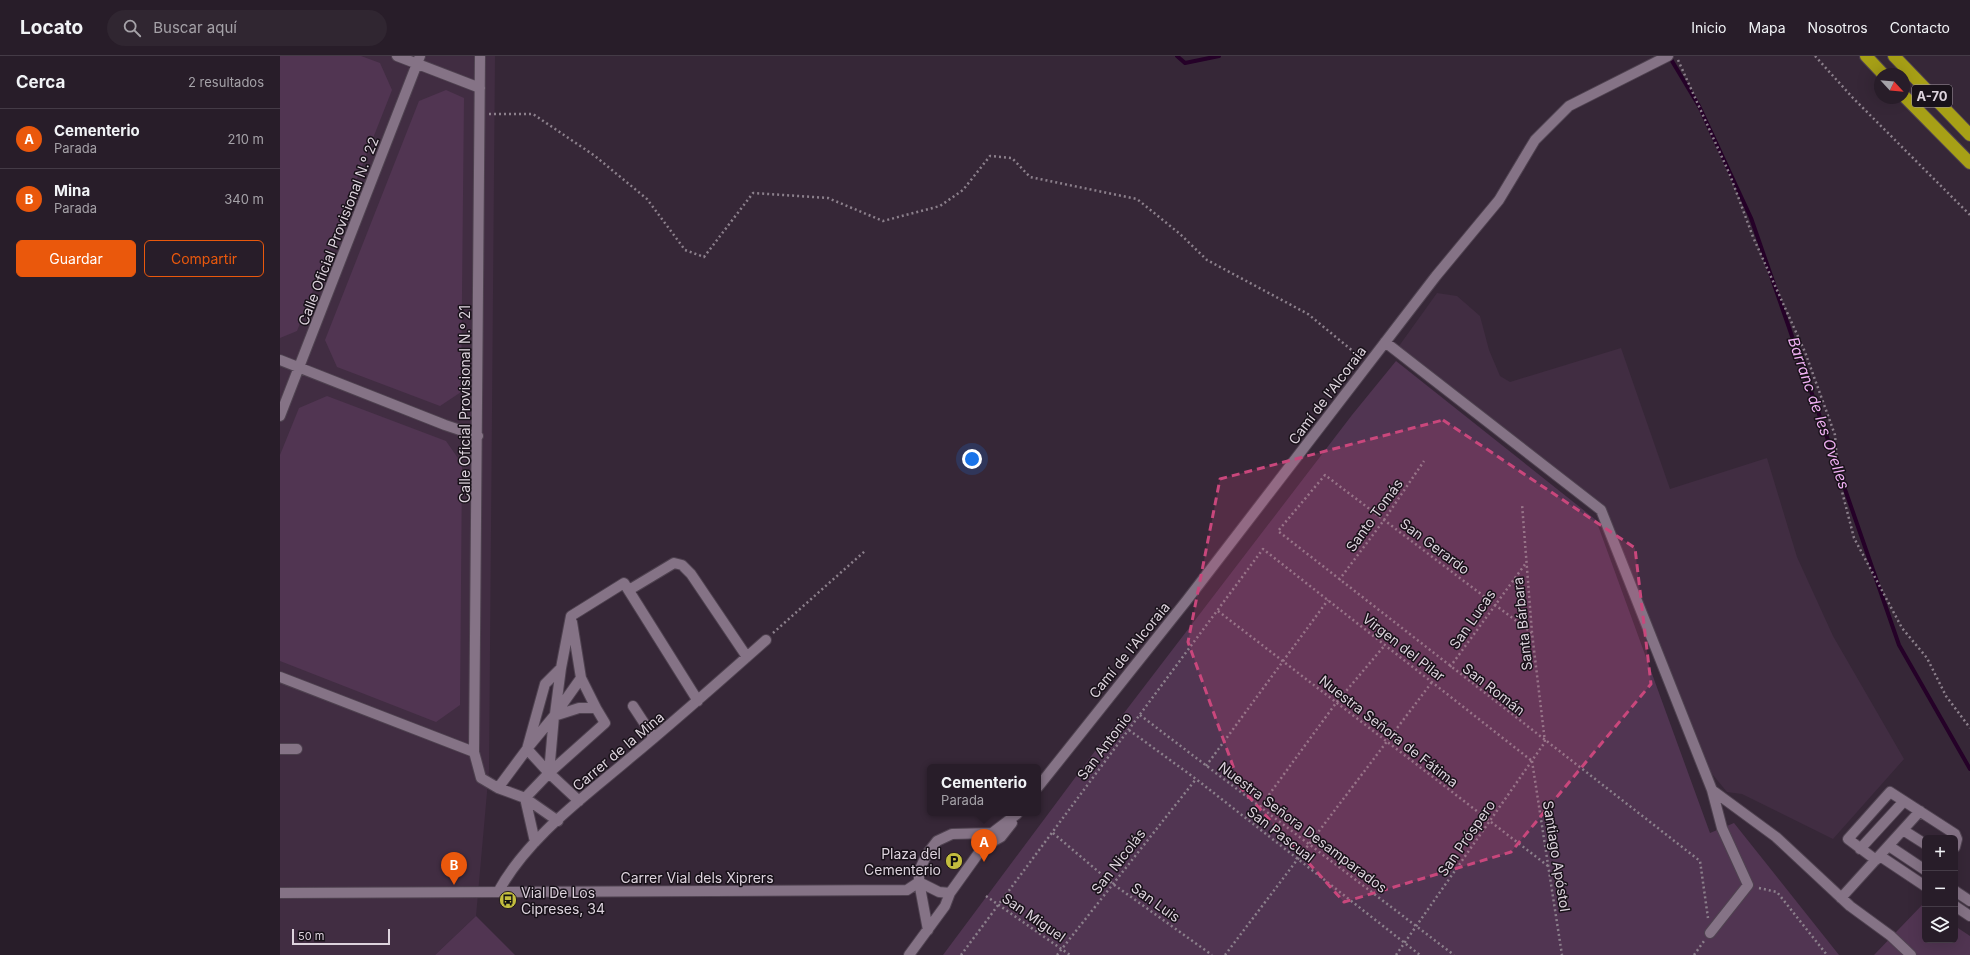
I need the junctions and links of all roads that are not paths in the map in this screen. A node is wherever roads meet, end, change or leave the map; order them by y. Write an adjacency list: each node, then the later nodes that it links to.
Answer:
1 (397, 56): 6 (street)
2 (480, 56): 8 (street, Calle Oficial Provisional N.º 21)
3 (1668, 56): 12 (street, Camí de l'Alcoraia)
4 (1866, 56): 7 (highway)
5 (1894, 56): 10 (highway, A-70)
6 (419, 60): 8 (street); 14 (street, Calle Oficial Provisional N.º 22)
7 (1877, 68)
8 (480, 88): 16 (street, Calle Oficial Provisional N.º 21)
9 (1910, 102): 11 (highway, A-70)
10 (1970, 135)
11 (1970, 164)
12 (1385, 342): 35 (street, Camí de l'Alcoraia); 37 (street)
13 (280, 360): 14 (street)
14 (300, 368): 15 (street, Calle Oficial Provisional N.º 22); 16 (street)
15 (280, 416)
16 (478, 436): 33 (street, Calle Oficial Provisional N.º 21)
17 (629, 590): 18 (street); 20 (street); 25 (street)
18 (572, 616): 21 (street); 23 (street)
19 (766, 640): 20 (street, Carrer de la Mina)
20 (747, 657): 25 (street, Carrer de la Mina)
21 (561, 668): 24 (street); 28 (street)
22 (280, 677): 33 (street)
23 (582, 678): 27 (street); 28 (street)
24 (545, 684): 28 (street); 32 (street)
25 (698, 701): 29 (street, Carrer de la Mina)
26 (633, 706): 29 (street)
27 (596, 708): 28 (street); 34 (street)
28 (554, 716): 32 (street); 34 (street)
29 (654, 738): 39 (street, Carrer de la Mina)
30 (297, 748): 31 (street)
31 (280, 749)
32 (527, 749): 34 (street); 36 (street)
33 (474, 752): 36 (street, Calle Oficial Provisional N.º 21)
34 (549, 773): 38 (street); 39 (street)
35 (1041, 783)
36 (498, 788): 38 (street, Calle Oficial Provisional N.º 21)
37 (1712, 790): 61 (street); 66 (street)
38 (525, 798): 44 (street, Calle Oficial Provisional N.º 21); 48 (street)
39 (579, 801): 44 (street, Carrer de la Mina)
40 (1904, 801): 41 (street); 52 (street); 52 (street)
41 (1920, 811): 45 (street); 47 (street)
42 (1014, 816): 46 (street)
43 (1016, 816): 51 (street)
44 (558, 821): 48 (street, Carrer de la Mina)
45 (1903, 830): 49 (street); 50 (street)
46 (968, 832): 51 (street); 55 (street)
47 (1955, 835)
48 (535, 842): 57 (street, Carrer de la Mina)
49 (1922, 842)
50 (1889, 846): 53 (street); 54 (street)
51 (983, 847): 59 (street)
52 (1860, 849): 53 (street)
53 (1878, 858): 56 (street); 61 (street)
54 (1922, 868)
55 (919, 882): 57 (street, Carrer Vial dels Xiprers); 59 (street); 65 (street)
56 (1922, 884)
57 (498, 892): 58 (street, Carrer Vial dels Xiprers)
58 (280, 893)
59 (950, 893): 65 (street)
60 (1958, 893): 62 (street)
61 (1841, 898): 68 (street)
62 (1970, 901)
63 (1956, 907): 64 (street)
64 (1970, 916)
65 (928, 930): 67 (street)
66 (1710, 933)
67 (909, 955)
68 (1911, 955)

